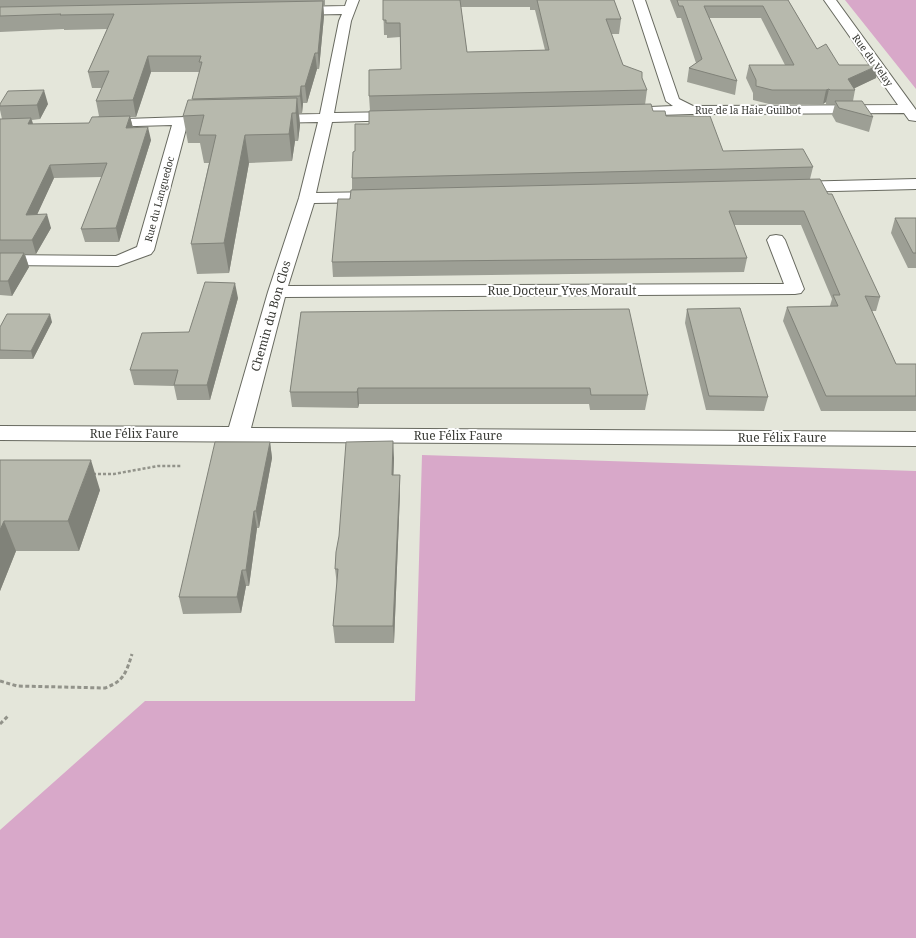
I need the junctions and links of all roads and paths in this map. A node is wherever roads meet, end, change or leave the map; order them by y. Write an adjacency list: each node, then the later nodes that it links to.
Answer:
1 (639, 0): 5 (street, Rue de la Haie Guilbot)
2 (830, 0): 7 (street, Rue du Velay)
3 (350, 5): 4 (street, Chemin du Bon Clos); 9 (street, Chemin du Bon Clos)
4 (284, 11)
5 (691, 110): 6 (street); 7 (street, Rue de la Haie Guilbot)
6 (611, 112)
7 (912, 114)
8 (413, 116): 9 (street)
9 (326, 118): 10 (street); 17 (street, Chemin du Bon Clos)
10 (257, 119)
11 (227, 120): 12 (street)
12 (181, 121): 13 (street); 19 (street, Rue du Languedoc)
13 (87, 124)
14 (916, 184): 15 (street)
15 (781, 187)
16 (394, 196): 17 (street)
17 (307, 198): 20 (street, Chemin du Bon Clos)
18 (776, 240): 20 (street, Rue Docteur Yves Morault)
19 (0, 260)
20 (277, 292): 22 (street, Chemin du Bon Clos)
21 (0, 433): 22 (street, Rue Félix Faure)
22 (238, 435): 23 (street, Rue Félix Faure)
23 (916, 439)
24 (182, 466): 25 (path)
25 (90, 474)
26 (132, 654): 27 (path)
27 (0, 681)
28 (8, 716): 29 (path)
29 (0, 724)

